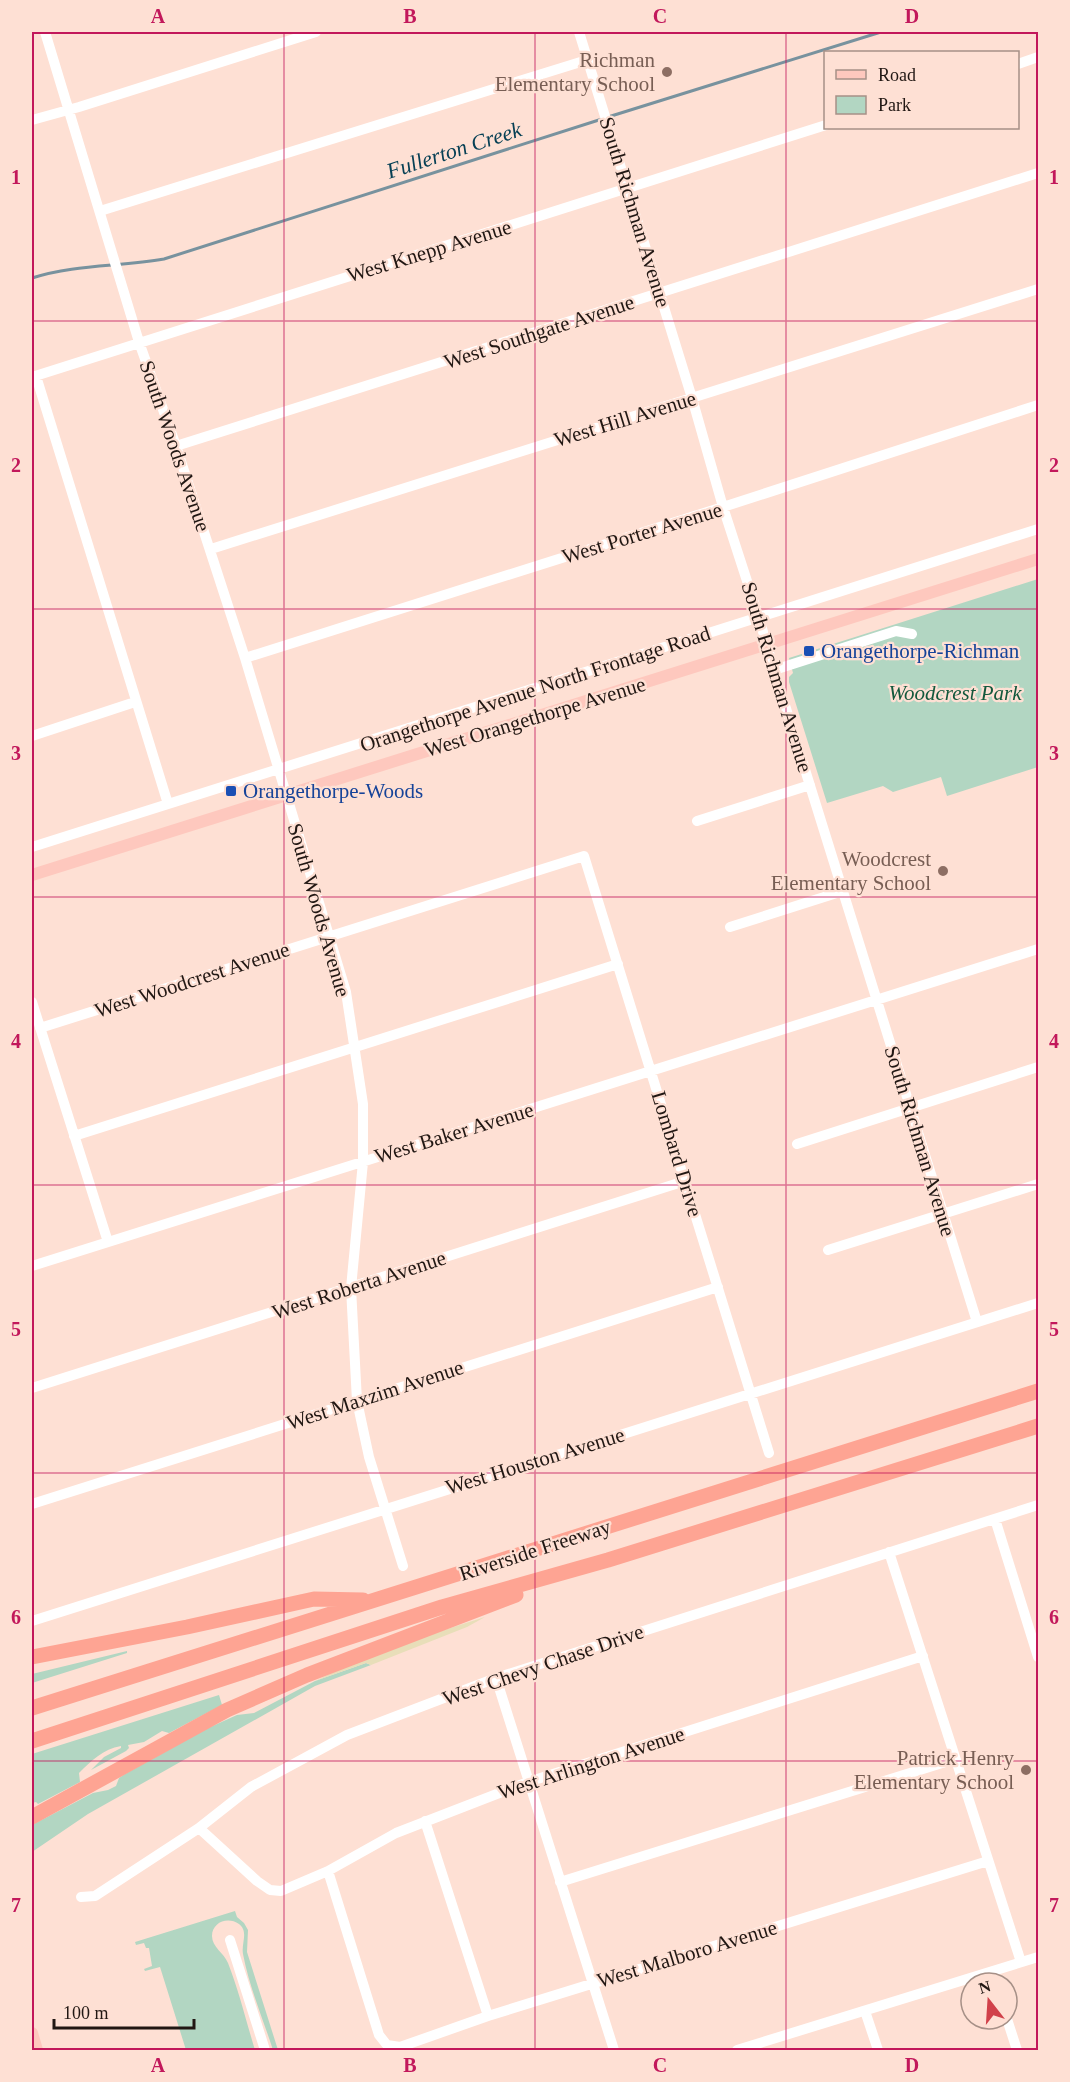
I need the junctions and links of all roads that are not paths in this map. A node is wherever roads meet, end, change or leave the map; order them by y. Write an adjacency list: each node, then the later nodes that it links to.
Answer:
1 (45, 32): 7 (street, South Woods Avenue)
2 (316, 32): 7 (street)
3 (579, 32): 5 (street, South Richman Avenue)
4 (1038, 57): 6 (street)
5 (587, 60): 11 (street, South Richman Avenue); 12 (street)
6 (1019, 63)
7 (68, 111): 8 (street); 12 (street, South Woods Avenue)
8 (32, 120)
9 (824, 125): 11 (street, West Knepp Avenue)
10 (1038, 173): 14 (street, West Southgate Avenue)
11 (627, 189): 14 (street, South Richman Avenue); 15 (street, West Knepp Avenue)
12 (100, 211): 15 (street, South Woods Avenue)
13 (1038, 289): 17 (street, West Hill Avenue)
14 (660, 293): 17 (street, South Richman Avenue); 19 (street, West Southgate Avenue)
15 (139, 342): 16 (street, West Knepp Avenue); 19 (street, South Woods Avenue)
16 (34, 376): 29 (street)
17 (692, 398): 20 (street, South Richman Avenue); 22 (street, West Hill Avenue)
18 (1038, 405): 20 (street, West Porter Avenue)
19 (176, 446): 22 (street, South Woods Avenue)
20 (723, 507): 24 (street, South Richman Avenue); 27 (street, West Porter Avenue)
21 (1038, 529): 24 (street, Orangethorpe Avenue North Frontage Road)
22 (211, 549): 27 (street, South Woods Avenue)
23 (1038, 559): 26 (main road, West Orangethorpe Avenue)
24 (759, 618): 26 (street, South Richman Avenue); 31 (street, Orangethorpe Avenue North Frontage Road)
25 (912, 634): 28 (street)
26 (767, 644): 28 (street, South Richman Avenue); 33 (main road, West Orangethorpe Avenue)
27 (245, 658): 31 (street, South Woods Avenue)
28 (774, 670): 32 (street, South Richman Avenue)
29 (135, 702): 30 (street); 34 (street)
30 (32, 736)
31 (278, 770): 33 (street, South Woods Avenue); 34 (street, Orangethorpe Avenue North Frontage Road)
32 (810, 785): 35 (street); 39 (street, South Richman Avenue)
33 (286, 796): 38 (main road, West Orangethorpe Avenue); 41 (street, South Woods Avenue)
34 (168, 804): 36 (street, Orangethorpe Avenue North Frontage Road)
35 (697, 821)
36 (32, 847)
37 (584, 856): 41 (street, West Woodcrest Avenue); 43 (street, Lombard Drive)
38 (32, 875)
39 (843, 891): 40 (street); 44 (street, South Richman Avenue)
40 (730, 927)
41 (329, 936): 46 (street, West Woodcrest Avenue); 47 (street, South Woods Avenue)
42 (1038, 949): 44 (street, West Baker Avenue)
43 (618, 964): 47 (street); 49 (street, Lombard Drive)
44 (876, 1000): 49 (street, West Baker Avenue); 50 (street, South Richman Avenue)
45 (32, 1002): 46 (street)
46 (40, 1028): 51 (street)
47 (354, 1047): 51 (street); 53 (street, South Woods Avenue)
48 (1038, 1067): 50 (street)
49 (651, 1071): 53 (street, West Baker Avenue); 54 (street, Lombard Drive)
50 (910, 1108): 52 (street); 56 (street, South Richman Avenue)
51 (74, 1136): 57 (street)
52 (797, 1144)
53 (363, 1162): 57 (street, West Baker Avenue); 61 (street, South Woods Avenue)
54 (685, 1181): 60 (street, Lombard Drive); 61 (street, West Roberta Avenue)
55 (1038, 1184): 56 (street)
56 (942, 1214): 58 (street); 63 (street, South Richman Avenue)
57 (108, 1242): 59 (street, West Baker Avenue)
58 (828, 1250)
59 (32, 1266)
60 (718, 1287): 66 (street, Lombard Drive); 67 (street, West Maxzim Avenue)
61 (351, 1288): 64 (street, West Roberta Avenue); 67 (street, South Woods Avenue)
62 (1038, 1303): 63 (street, West Houston Avenue)
63 (976, 1322): 66 (street, West Houston Avenue)
64 (32, 1388)
65 (1038, 1391): 77 (highway, Riverside Freeway)
66 (750, 1393): 69 (street, Lombard Drive); 72 (street, West Houston Avenue)
67 (357, 1401): 70 (street, West Maxzim Avenue); 72 (street, South Woods Avenue)
68 (1038, 1426): 75 (highway, Riverside Freeway)
69 (769, 1453)
70 (32, 1504)
71 (1038, 1505): 73 (street, West Chevy Chase Drive)
72 (384, 1508): 76 (street, South Woods Avenue); 78 (street, West Houston Avenue)
73 (995, 1519): 74 (street, West Chevy Chase Drive); 79 (street)
74 (890, 1552): 80 (street); 83 (street, West Chevy Chase Drive)
75 (608, 1560): 85 (highway, Riverside Freeway); 88 (highway)
76 (403, 1566)
77 (375, 1600): 81 (highway); 84 (highway, Riverside Freeway)
78 (32, 1621)
79 (1033, 1621): 82 (street)
80 (923, 1656): 86 (street); 87 (street, West Arlington Avenue)
81 (32, 1657)
82 (1038, 1657)
83 (496, 1678): 87 (street); 90 (street, West Chevy Chase Drive)
84 (32, 1708)
85 (32, 1741)
86 (955, 1759): 91 (street); 93 (street)
87 (528, 1782): 89 (street, West Arlington Avenue); 93 (street)
88 (32, 1817)
89 (425, 1821): 92 (street, West Arlington Avenue); 102 (street)
90 (199, 1828): 92 (street, West Arlington Avenue); 94 (street, West Chevy Chase Drive)
91 (988, 1861): 97 (street); 100 (street, West Malboro Avenue)
92 (328, 1871): 102 (street, West Malboro Avenue)
93 (560, 1881): 100 (street)
94 (81, 1897)
95 (230, 1940): 106 (street)
96 (1038, 1957): 97 (street)
97 (1021, 1962): 98 (street)
98 (992, 1971)
99 (959, 1981): 101 (street)
100 (592, 1984): 102 (street, West Malboro Avenue); 107 (street)
101 (865, 2011): 108 (street); 109 (street)
102 (488, 2016)
103 (1011, 2031): 110 (street)
104 (32, 2033): 105 (main road)
105 (37, 2050)
106 (265, 2050)
107 (614, 2050)
108 (737, 2050)
109 (878, 2050)
110 (1017, 2050)

